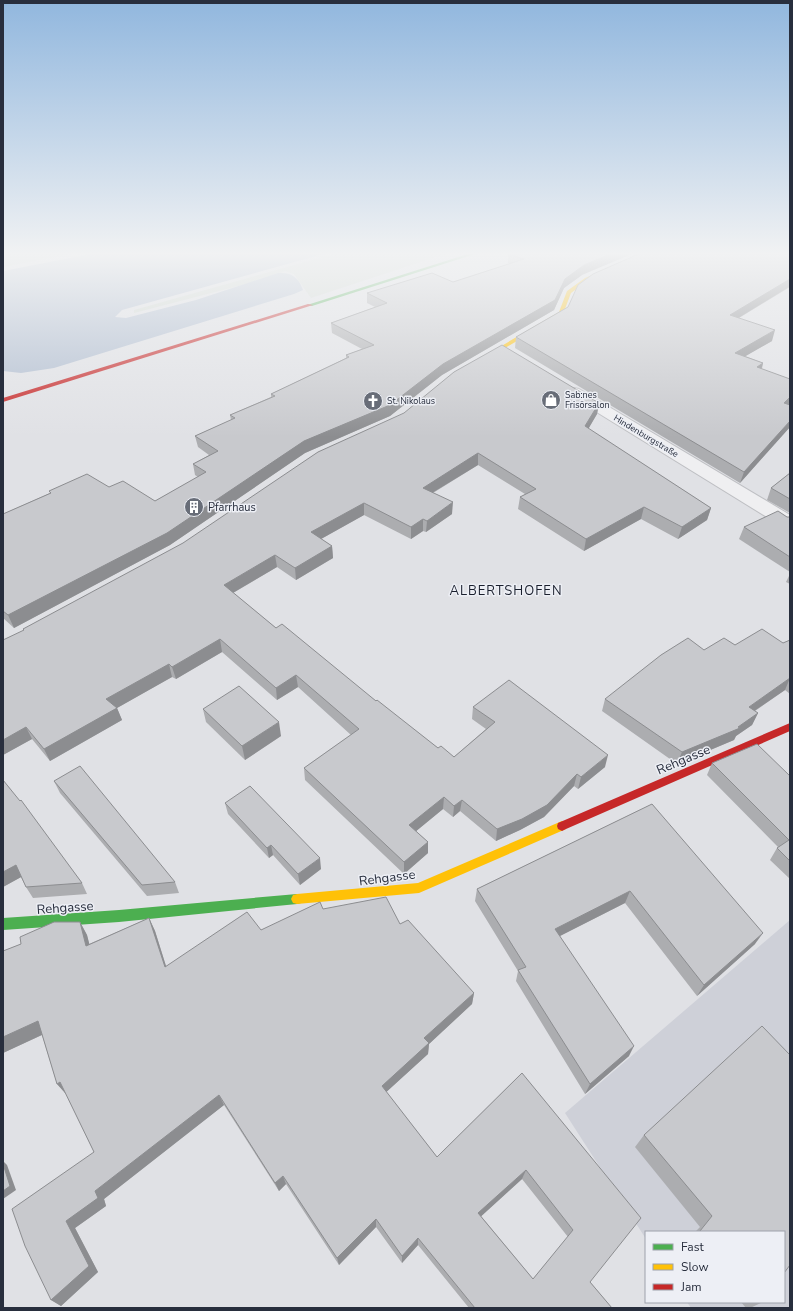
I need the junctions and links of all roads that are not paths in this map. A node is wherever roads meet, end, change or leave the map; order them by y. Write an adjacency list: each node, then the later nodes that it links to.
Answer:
1 (279, 314): 5 (street)
2 (559, 314): 3 (street)
3 (468, 367)
4 (562, 385): 6 (street, Hindenburgstraße)
5 (3, 400)
6 (790, 523)
7 (790, 727): 8 (street, Rehgasse)
8 (3, 924)

